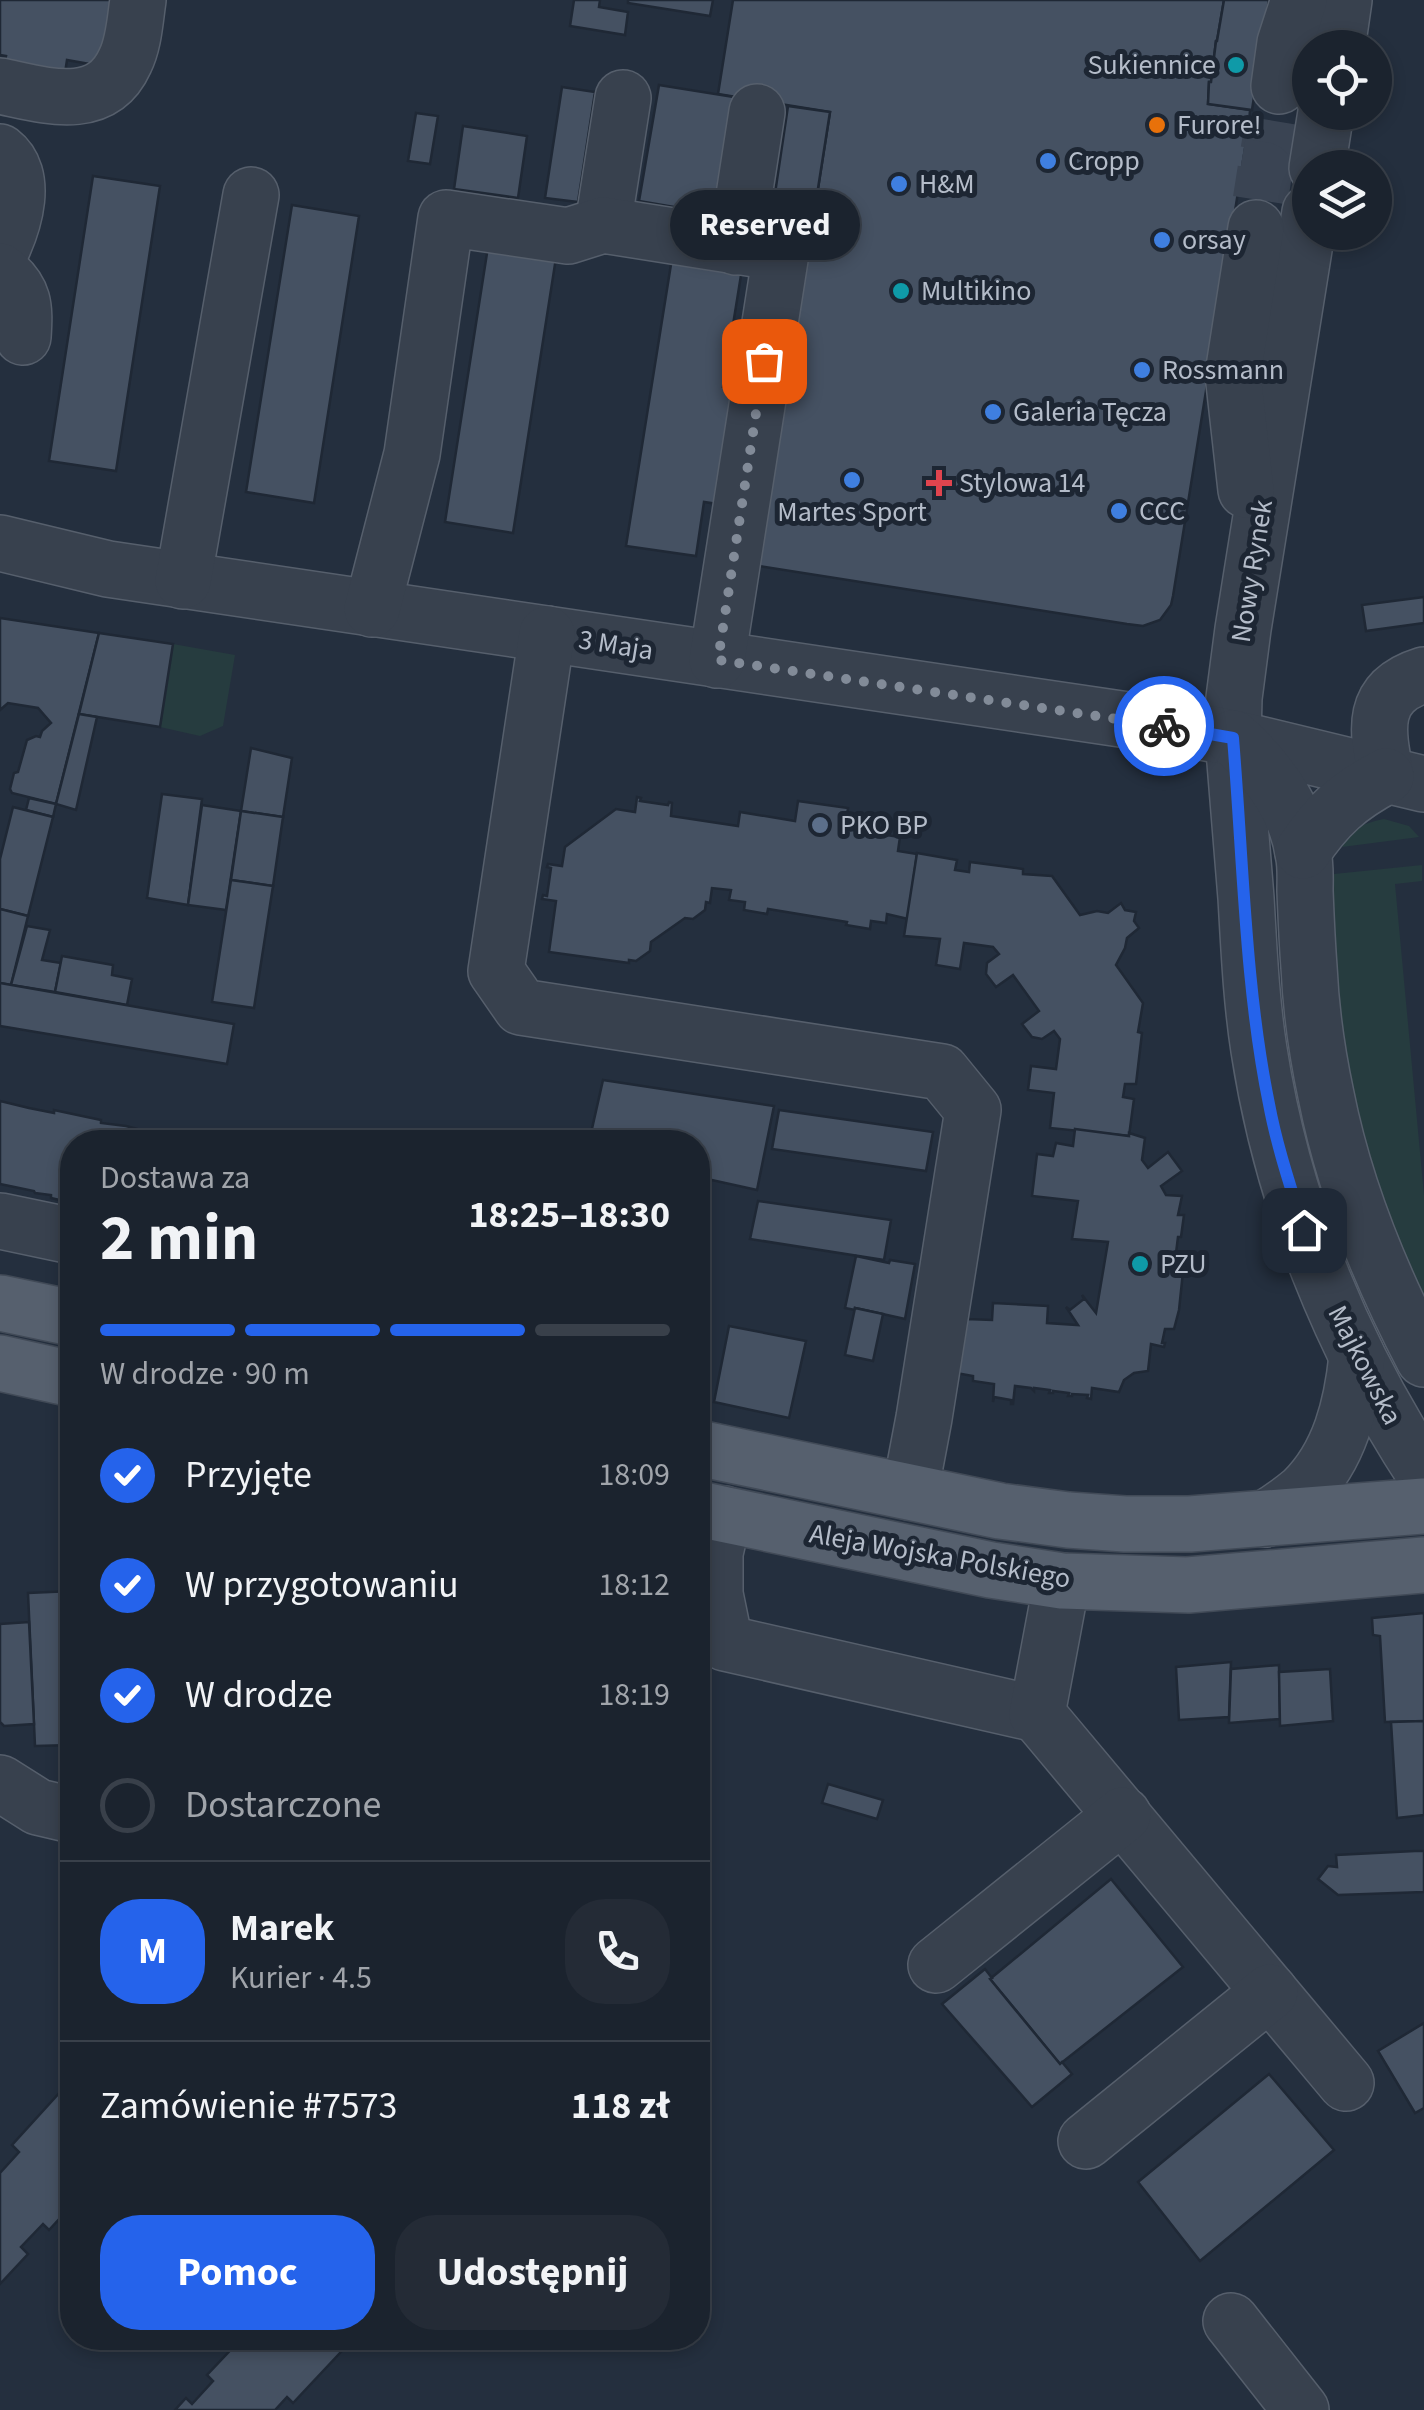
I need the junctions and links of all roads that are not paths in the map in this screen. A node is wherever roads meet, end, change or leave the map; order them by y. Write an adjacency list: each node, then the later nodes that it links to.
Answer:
1 (138, 0): 5 (street)
2 (1298, 0): 6 (street)
3 (1344, 0): 4 (street)
4 (1339, 30)
5 (0, 86)
6 (1279, 86)
7 (624, 98): 11 (street)
8 (756, 112): 13 (street)
9 (0, 152): 15 (street)
10 (251, 195): 20 (street)
11 (603, 225): 13 (street); 21 (street)
12 (1256, 228): 19 (street)
13 (736, 246): 23 (street)
14 (1304, 250): 19 (street, Nowy Rynek)
15 (0, 253)
16 (0, 272): 17 (street)
17 (23, 337)
18 (0, 544): 20 (street, 3 Maja)
19 (1254, 557): 25 (street, Nowy Rynek)
20 (183, 581): 21 (street, 3 Maja)
21 (372, 608): 22 (street, 3 Maja)
22 (547, 634): 23 (street, 3 Maja); 38 (street)
23 (718, 660): 25 (street, 3 Maja)
24 (1424, 675): 26 (street)
25 (1233, 738): 26 (street); 27 (street, Majkowska); 32 (street, Majkowska)
26 (1405, 780): 27 (street)
27 (1303, 850): 33 (street, Majkowska)
28 (0, 1221): 29 (street)
29 (60, 1234)
30 (0, 1302): 31 (main road)
31 (60, 1315)
32 (1357, 1356): 37 (street, Majkowska); 41 (street)
33 (1424, 1359)
34 (0, 1364): 35 (main road)
35 (60, 1376)
36 (710, 1450): 38 (main road, Aleja Wojska Polskiego)
37 (1424, 1473)
38 (910, 1492): 41 (main road, Aleja Wojska Polskiego)
39 (1424, 1506): 41 (main road, Aleja Wojska Polskiego)
40 (710, 1512): 43 (main road, Aleja Wojska Polskiego); 44 (street)
41 (1265, 1520)
42 (1424, 1565): 43 (main road, Aleja Wojska Polskiego)
43 (1062, 1580): 44 (street)
44 (1036, 1714): 47 (street)
45 (0, 1783): 46 (street)
46 (60, 1812)
47 (1123, 1814): 48 (street); 49 (street)
48 (936, 1966)
49 (1270, 1992): 50 (street); 51 (street)
50 (1346, 2083)
51 (1086, 2141)
52 (1232, 2321): 53 (street)
53 (1301, 2410)

